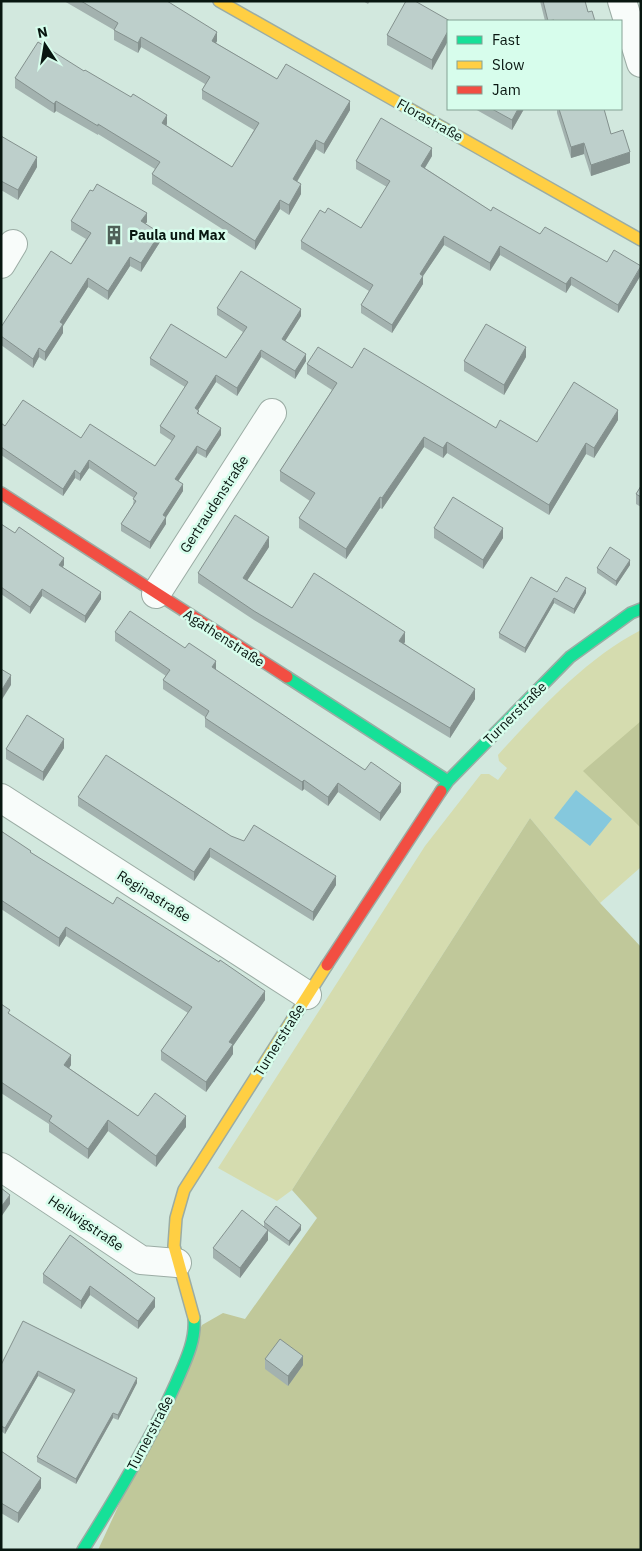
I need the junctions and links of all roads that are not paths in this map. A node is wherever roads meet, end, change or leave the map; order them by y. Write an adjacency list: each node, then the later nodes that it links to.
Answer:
1 (219, 1): 4 (street, Florastraße)
2 (622, 1): 3 (street)
3 (641, 63)
4 (641, 240)
5 (272, 413): 7 (street, Gertraudenstraße)
6 (1, 493): 7 (street, Agathenstraße)
7 (156, 594): 9 (street, Agathenstraße)
8 (641, 608): 9 (street, Turnerstraße)
9 (448, 781): 11 (street, Turnerstraße)
10 (1, 798): 11 (street, Reginastraße)
11 (307, 995): 13 (street, Turnerstraße)
12 (1, 1167): 13 (street, Heilwigstraße)
13 (177, 1263): 14 (street, Turnerstraße)
14 (83, 1550)

